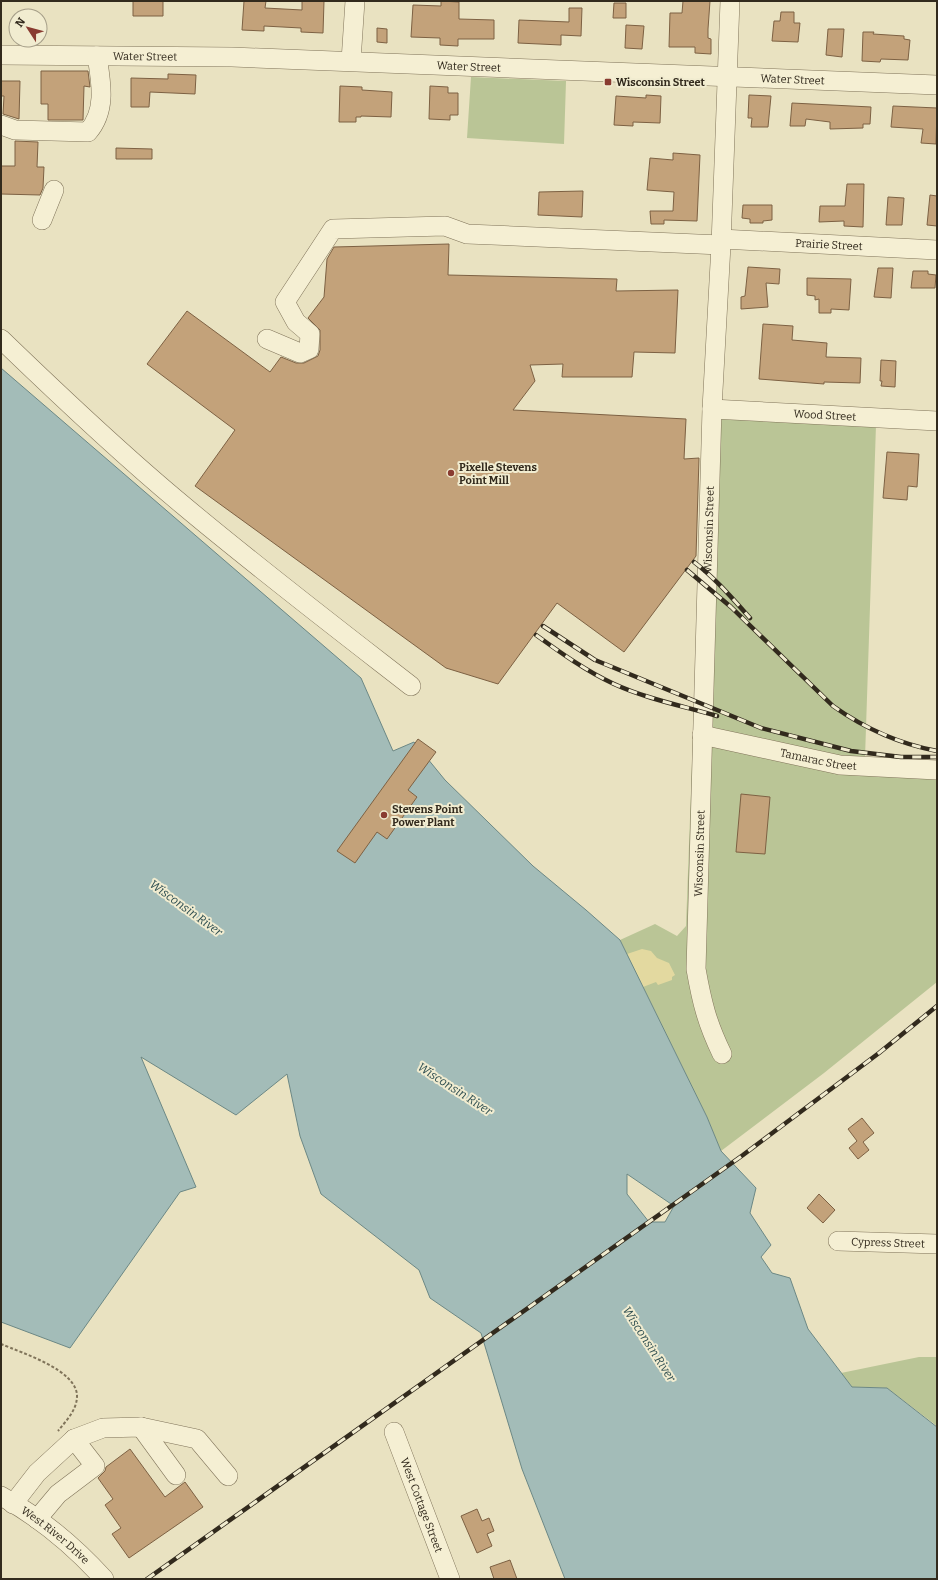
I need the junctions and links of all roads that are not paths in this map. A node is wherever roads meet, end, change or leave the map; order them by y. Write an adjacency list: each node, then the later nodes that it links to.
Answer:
1 (355, 1): 5 (street)
2 (730, 1): 6 (street, Wisconsin Street)
3 (1, 55): 4 (street, Water Street)
4 (97, 56): 5 (street, Water Street); 8 (street)
5 (351, 61): 6 (street, Water Street)
6 (727, 76): 7 (street, Water Street); 11 (street, Wisconsin Street)
7 (937, 85)
8 (1, 125)
9 (54, 190): 10 (street)
10 (42, 220)
11 (721, 242): 12 (street, Prairie Street); 13 (street, Prairie Street); 15 (street, Wisconsin Street)
12 (937, 250)
13 (267, 338)
14 (1, 339): 17 (street)
15 (712, 409): 16 (street, Wood Street); 18 (street, Wisconsin Street)
16 (937, 421)
17 (411, 686)
18 (702, 736): 19 (street, Tamarac Street); 20 (street, Wisconsin Street)
19 (937, 770)
20 (722, 1054)
21 (838, 1241): 22 (street, Cypress Street)
22 (937, 1244)
23 (141, 1427): 25 (street); 26 (street); 27 (street)
24 (394, 1432): 31 (street, West Cottage Street)
25 (74, 1439): 28 (street); 29 (street)
26 (176, 1476)
27 (228, 1476)
28 (7, 1500): 29 (street, West River Drive)
29 (37, 1519): 30 (street, West River Drive)
30 (104, 1579)
31 (450, 1579)

